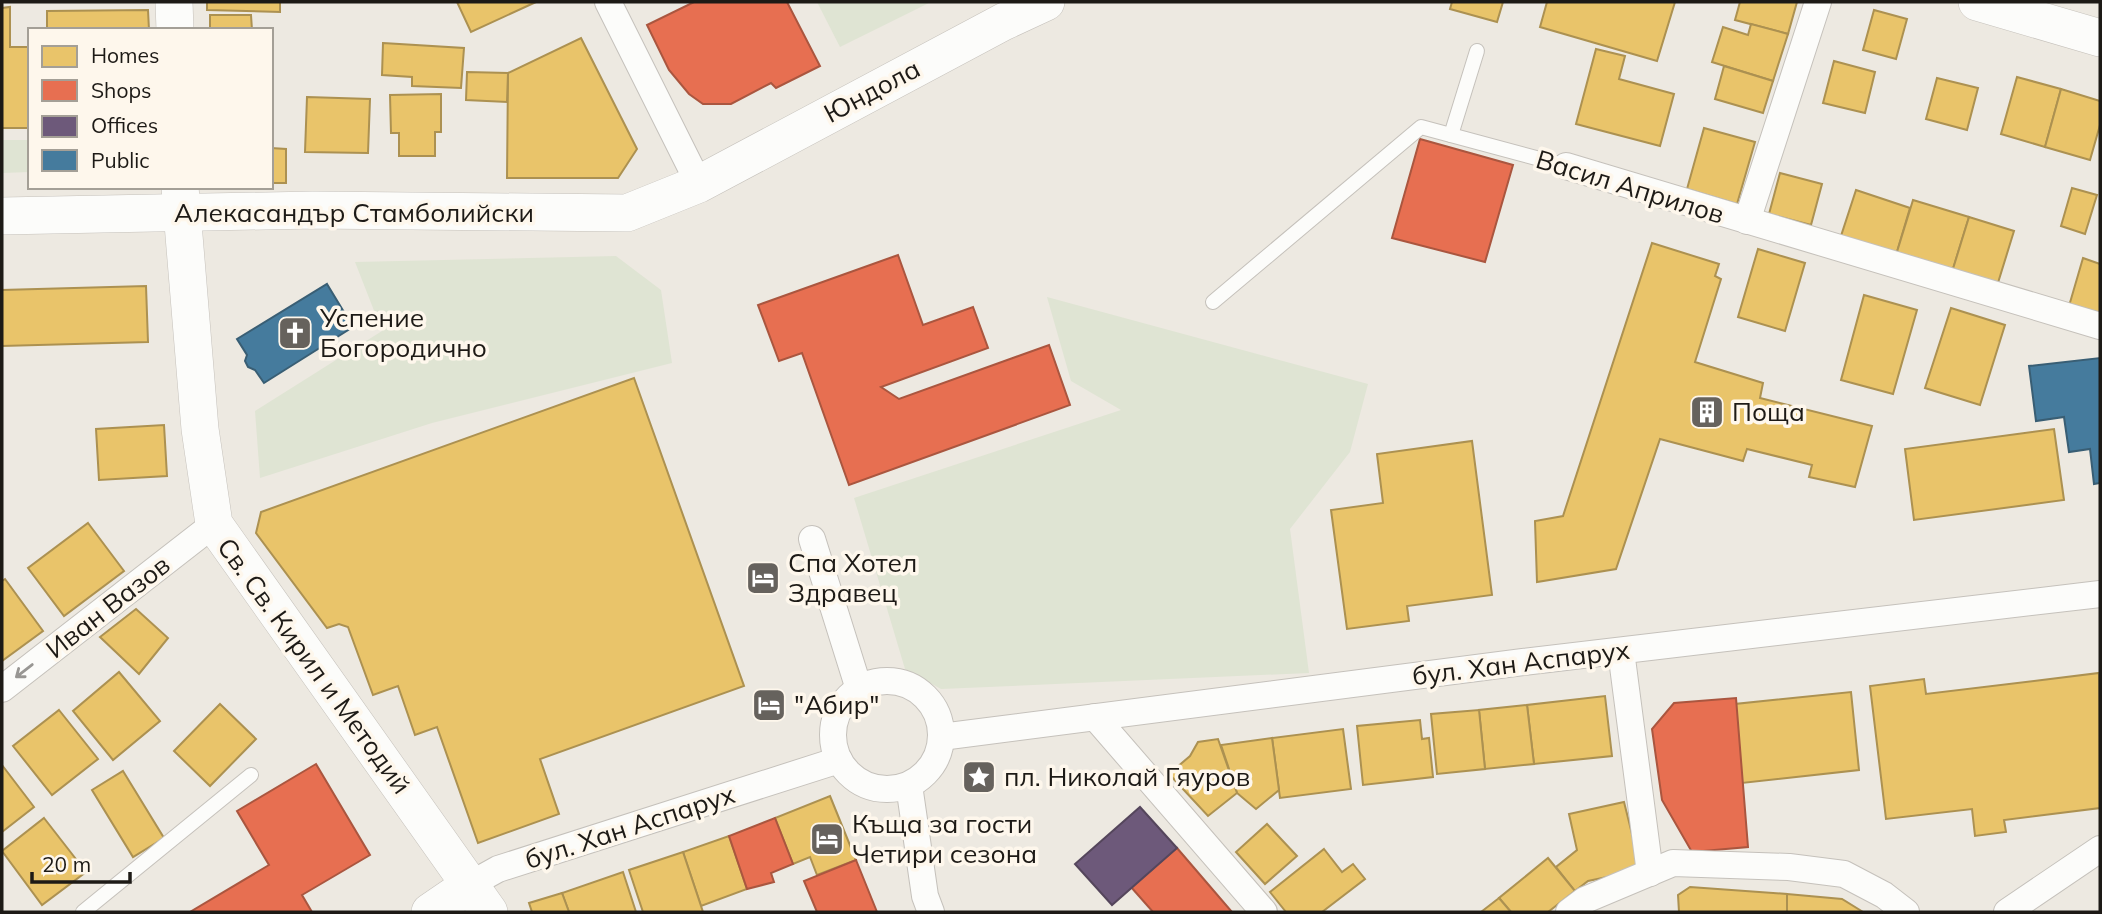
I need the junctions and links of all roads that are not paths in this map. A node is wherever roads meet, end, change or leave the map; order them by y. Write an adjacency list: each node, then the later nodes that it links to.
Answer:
1 (174, 2): 6 (main road)
2 (608, 2): 11 (street)
3 (1046, 2): 11 (main road, Юндола)
4 (1818, 2): 14 (street)
5 (1977, 2): 7 (main road)
6 (175, 28)
7 (2100, 38)
8 (1477, 51): 9 (lane)
9 (1451, 135): 10 (lane, Васил Априлов); 15 (lane, Васил Априлов)
10 (1566, 166): 14 (street, Васил Априлов)
11 (699, 184): 12 (main road, Алекасандър Стамболийски)
12 (180, 200): 13 (main road, Алекасандър Стамболийски); 17 (main road, Св. Св. Кирил и Методий)
13 (2, 216)
14 (1747, 221): 16 (street, Васил Априлов)
15 (1213, 302)
16 (2100, 326)
17 (214, 524): 21 (street, Иван Вазов, one-way to 21); 30 (main road, Св. Св. Кирил и Методий)
18 (812, 539): 22 (street)
19 (2100, 594): 20 (street, бул. Хан Аспарух)
20 (1621, 651): 23 (street, бул. Хан Аспарух); 29 (street)
21 (2, 689)
22 (859, 689): 24 (street); 25 (street)
23 (1096, 717): 24 (street, бул. Хан Аспарух); 34 (street)
24 (942, 737): 27 (street)
25 (839, 760): 27 (street); 30 (street, бул. Хан Аспарух)
26 (251, 775): 32 (lane)
27 (909, 785): 31 (street)
28 (2100, 849): 37 (street)
29 (1650, 873): 35 (street); 36 (street)
30 (480, 898): 33 (main road, бул. Хан Аспарух)
31 (928, 904)
32 (83, 912)
33 (430, 912)
34 (1264, 912)
35 (1569, 912)
36 (1906, 912)
37 (2007, 912)

